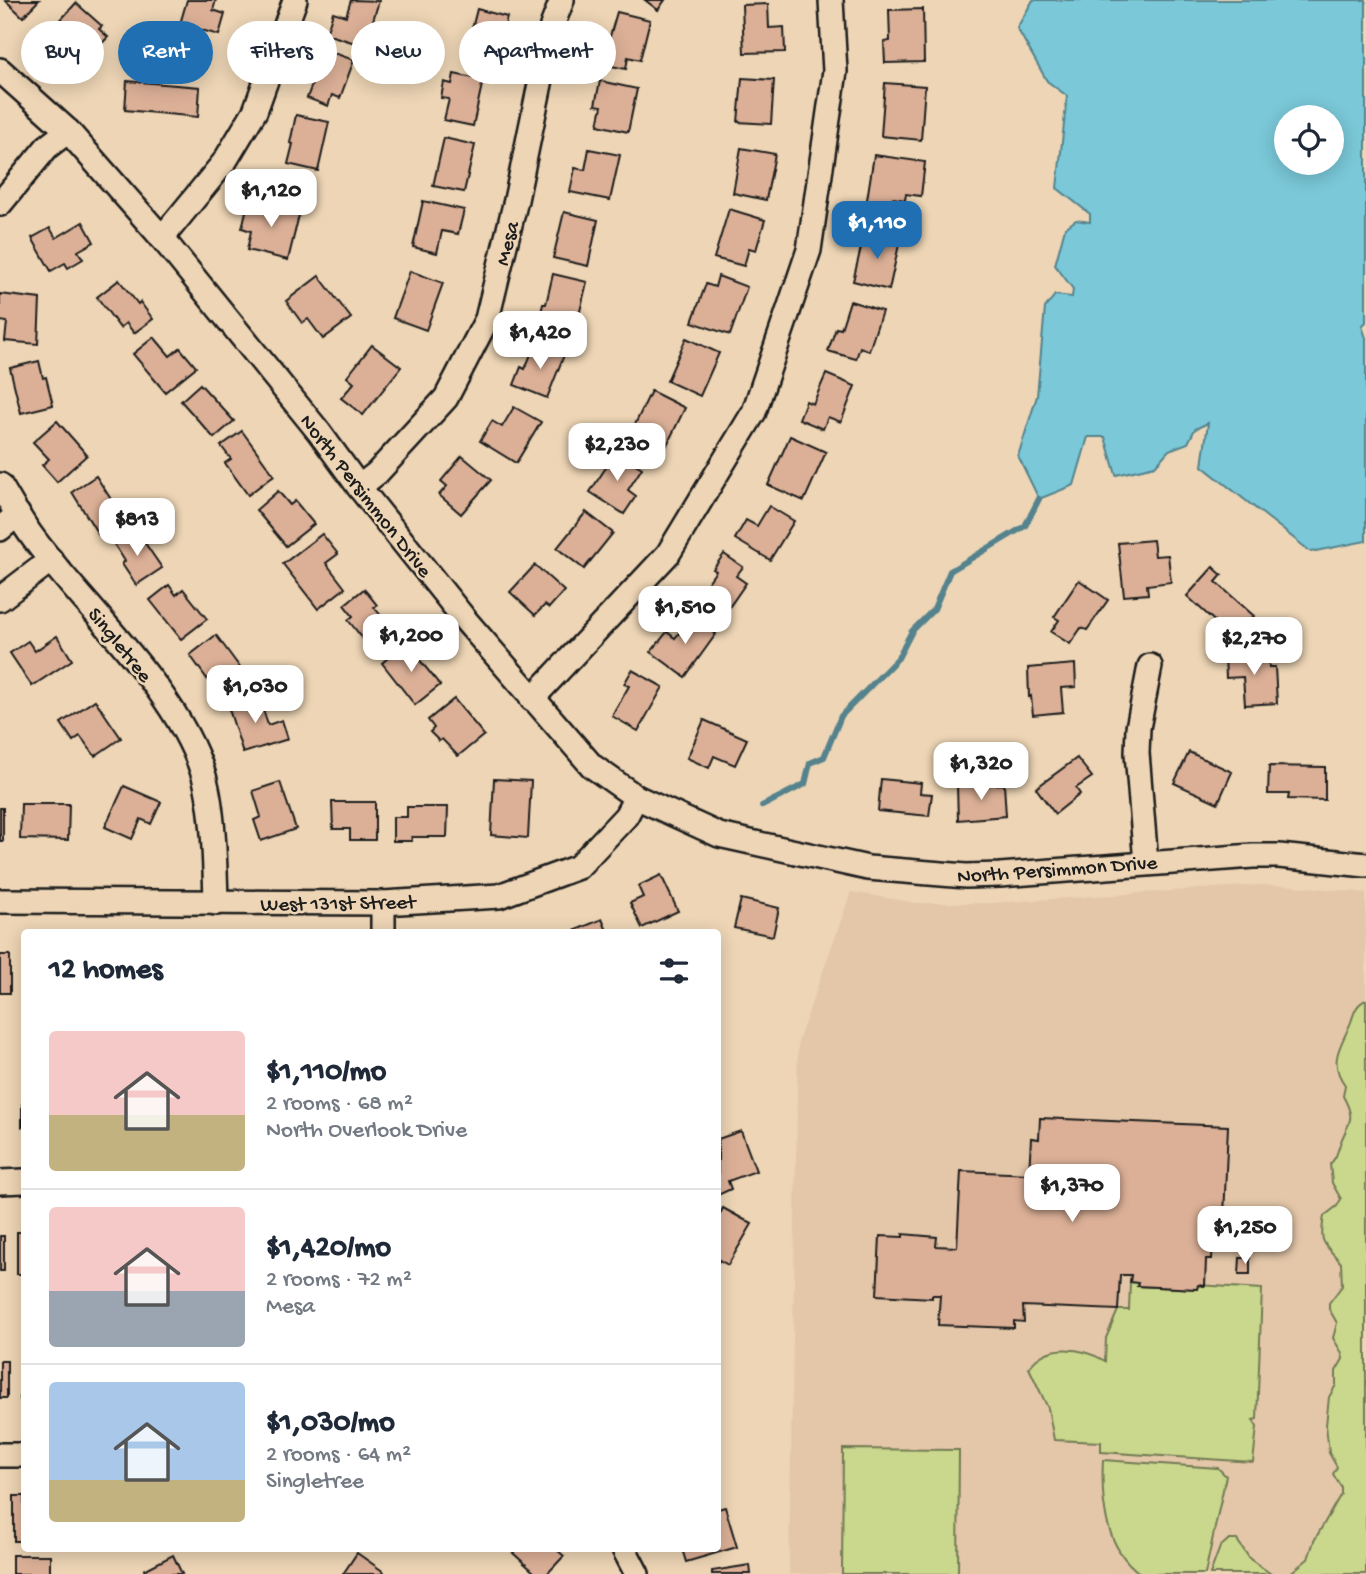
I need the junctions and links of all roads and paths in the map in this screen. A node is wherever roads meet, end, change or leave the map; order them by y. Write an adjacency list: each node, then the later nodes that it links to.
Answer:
1 (295, 0): 7 (street)
2 (562, 0): 9 (street, Mesa)
3 (831, 0): 15 (street)
4 (0, 71): 5 (street, North Persimmon Drive)
5 (68, 131): 6 (street); 7 (street, North Persimmon Drive)
6 (0, 204)
7 (162, 238): 9 (street, North Persimmon Drive)
8 (0, 485): 10 (street, Singletree)
9 (359, 487): 15 (street, North Persimmon Drive)
10 (18, 514): 11 (street); 12 (street, Singletree)
11 (0, 529)
12 (51, 560): 13 (street); 20 (street, Singletree)
13 (0, 599)
14 (1150, 666): 17 (street)
15 (532, 699): 16 (street, North Persimmon Drive)
16 (636, 797): 17 (street, North Persimmon Drive); 21 (street, West 131st Street)
17 (1146, 863): 18 (street, North Persimmon Drive)
18 (1366, 866)
19 (0, 901): 20 (street, West 131st Street)
20 (216, 903): 21 (street, West 131st Street)
21 (383, 903): 22 (street)
22 (383, 929)
23 (21, 1181): 24 (street)
24 (0, 1182)
25 (0, 1455): 26 (street)
26 (21, 1455)
27 (626, 1552): 28 (street)
28 (637, 1574)

